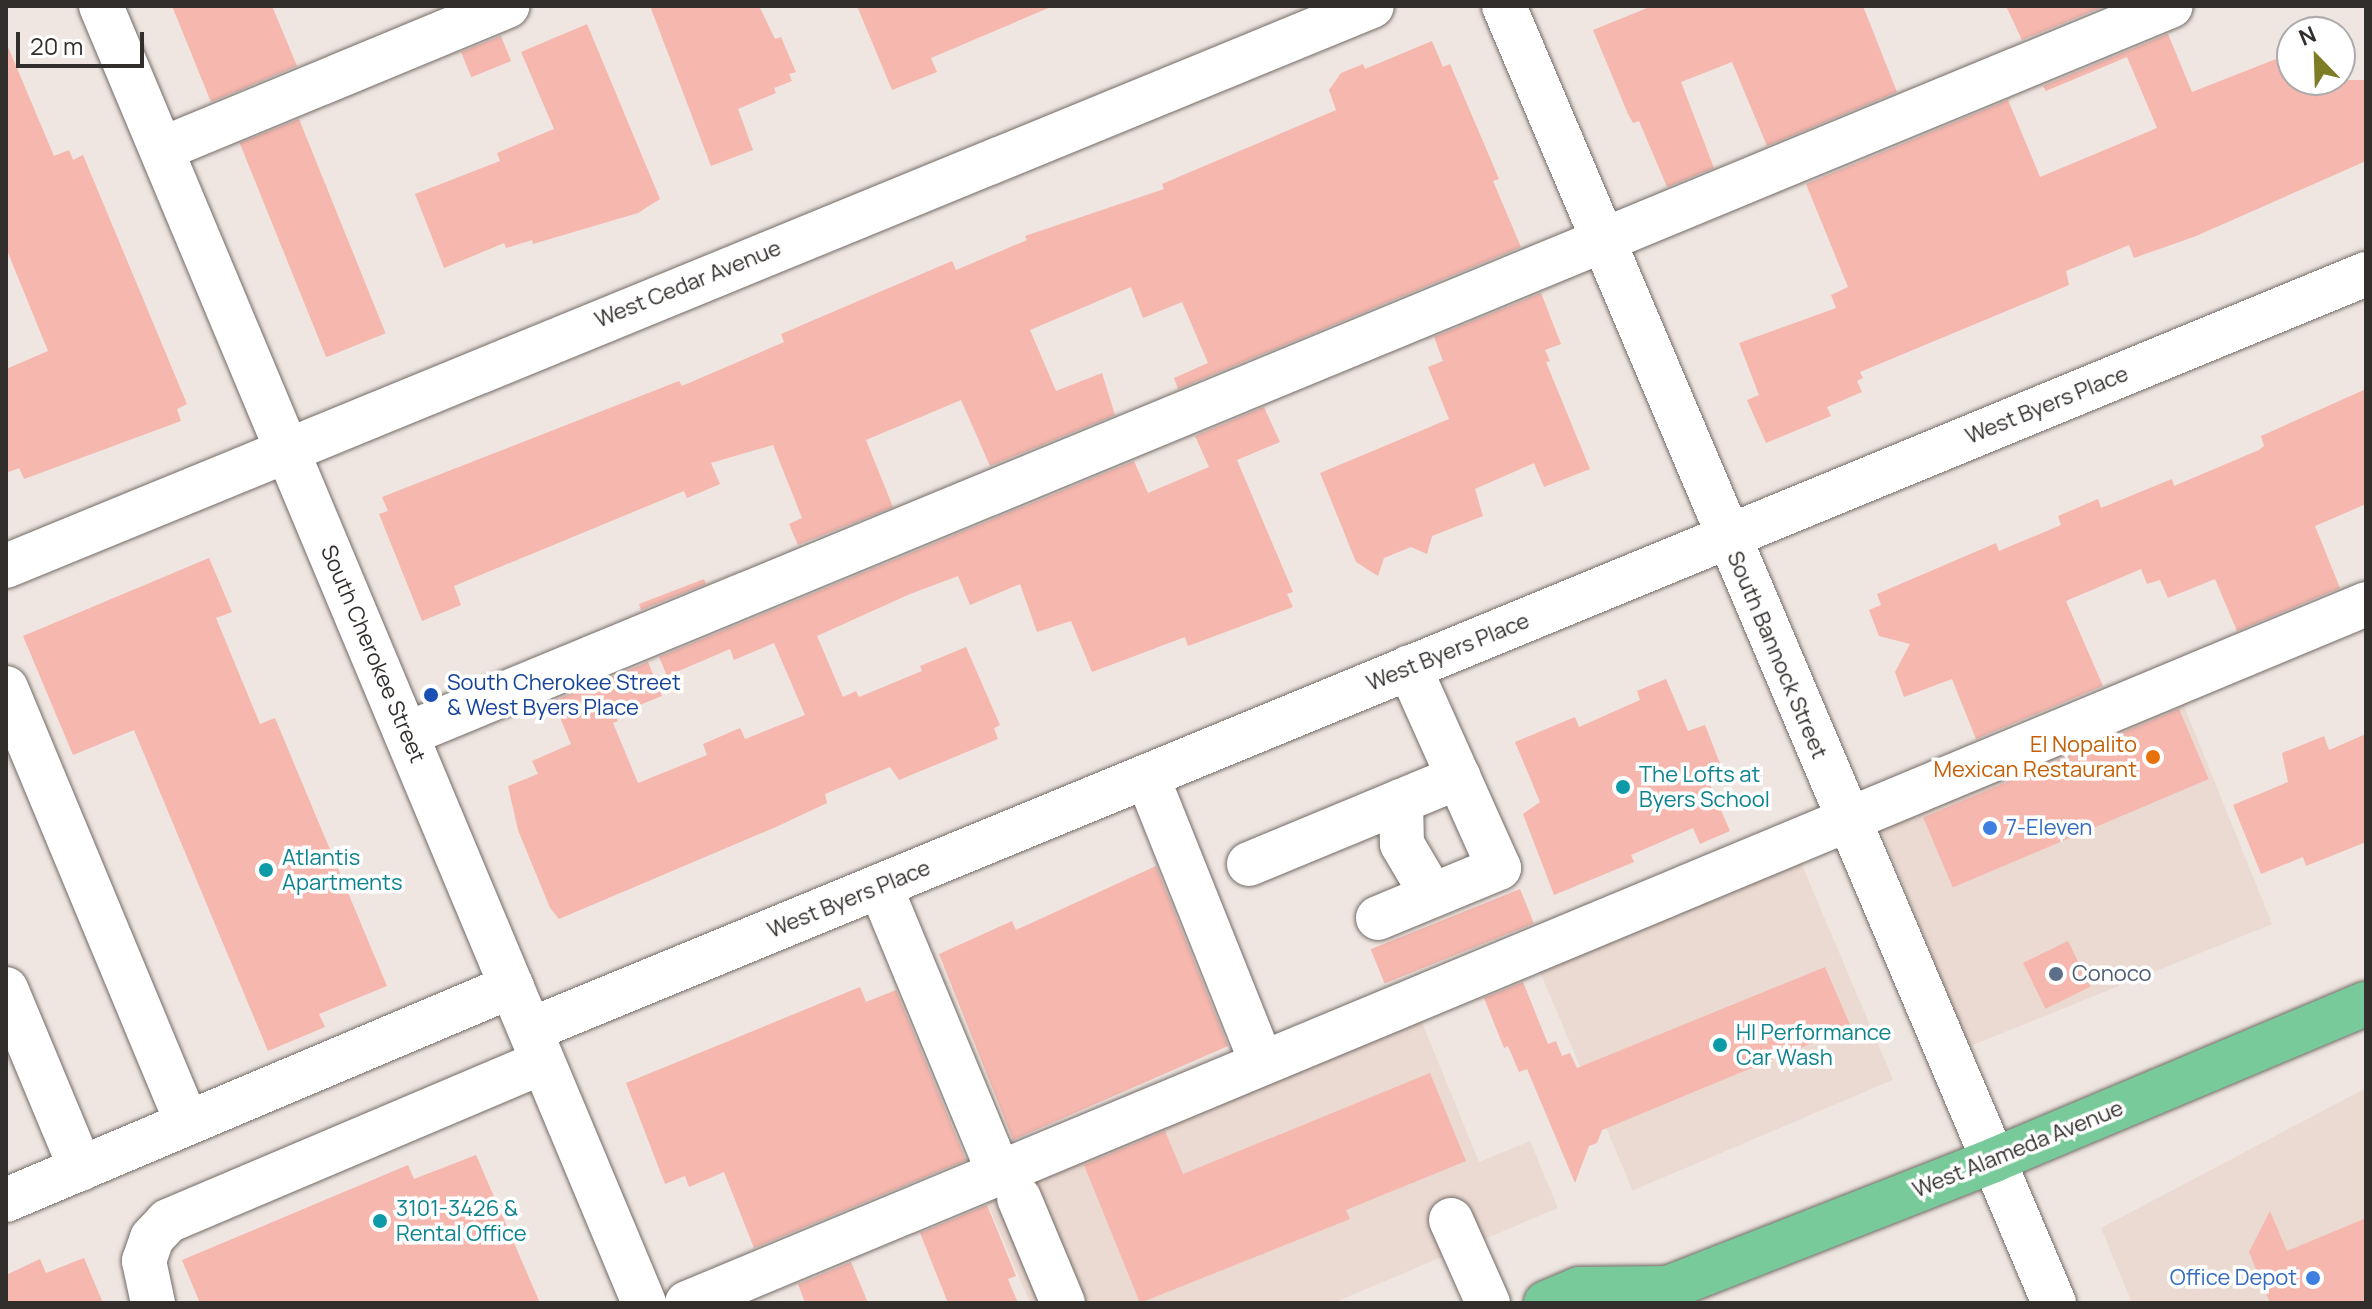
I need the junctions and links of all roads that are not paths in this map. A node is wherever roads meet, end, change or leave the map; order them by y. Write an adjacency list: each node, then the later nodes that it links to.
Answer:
1 (101, 6): 6 (street, South Cherokee Street)
2 (508, 6): 6 (street)
3 (1372, 6): 9 (street, West Cedar Avenue)
4 (1504, 6): 7 (street, South Bannock Street)
5 (2171, 6): 7 (street)
6 (162, 149): 9 (street, South Cherokee Street)
7 (1602, 241): 10 (street, South Bannock Street); 15 (street)
8 (2366, 274): 10 (street, West Byers Place)
9 (287, 448): 11 (street, West Cedar Avenue); 15 (street, South Cherokee Street)
10 (1726, 537): 13 (street, West Byers Place); 19 (street, South Bannock Street)
11 (6, 566)
12 (2366, 604): 19 (street)
13 (1409, 667): 16 (street, West Byers Place); 17 (street)
14 (6, 688): 29 (street)
15 (407, 734): 24 (street, South Cherokee Street)
16 (1147, 776): 21 (street, West Byers Place); 28 (street)
17 (1459, 777): 18 (street); 22 (street)
18 (1401, 801): 20 (street); 22 (street)
19 (1848, 819): 28 (street); 30 (street, South Bannock Street)
20 (1249, 864)
21 (880, 886): 27 (street, West Byers Place); 32 (street)
22 (1432, 895): 23 (street)
23 (1378, 918)
24 (512, 986): 27 (street, South Cherokee Street); 29 (street)
25 (6, 989): 31 (street)
26 (2366, 1004): 30 (main road, West Alameda Avenue)
27 (537, 1046): 36 (street, West Byers Place); 37 (street, South Cherokee Street)
28 (1262, 1063): 32 (street)
29 (187, 1123): 31 (street)
30 (1994, 1160): 35 (main road, West Alameda Avenue); 42 (street, South Bannock Street)
31 (81, 1169): 33 (street)
32 (1009, 1186): 38 (street); 39 (street)
33 (6, 1200)
34 (1451, 1220): 40 (street)
35 (1659, 1295): 41 (main road, West Alameda Avenue)
36 (153, 1303)
37 (644, 1303)
38 (687, 1303)
39 (1063, 1303)
40 (1488, 1303)
41 (1546, 1303)
42 (2054, 1303)

